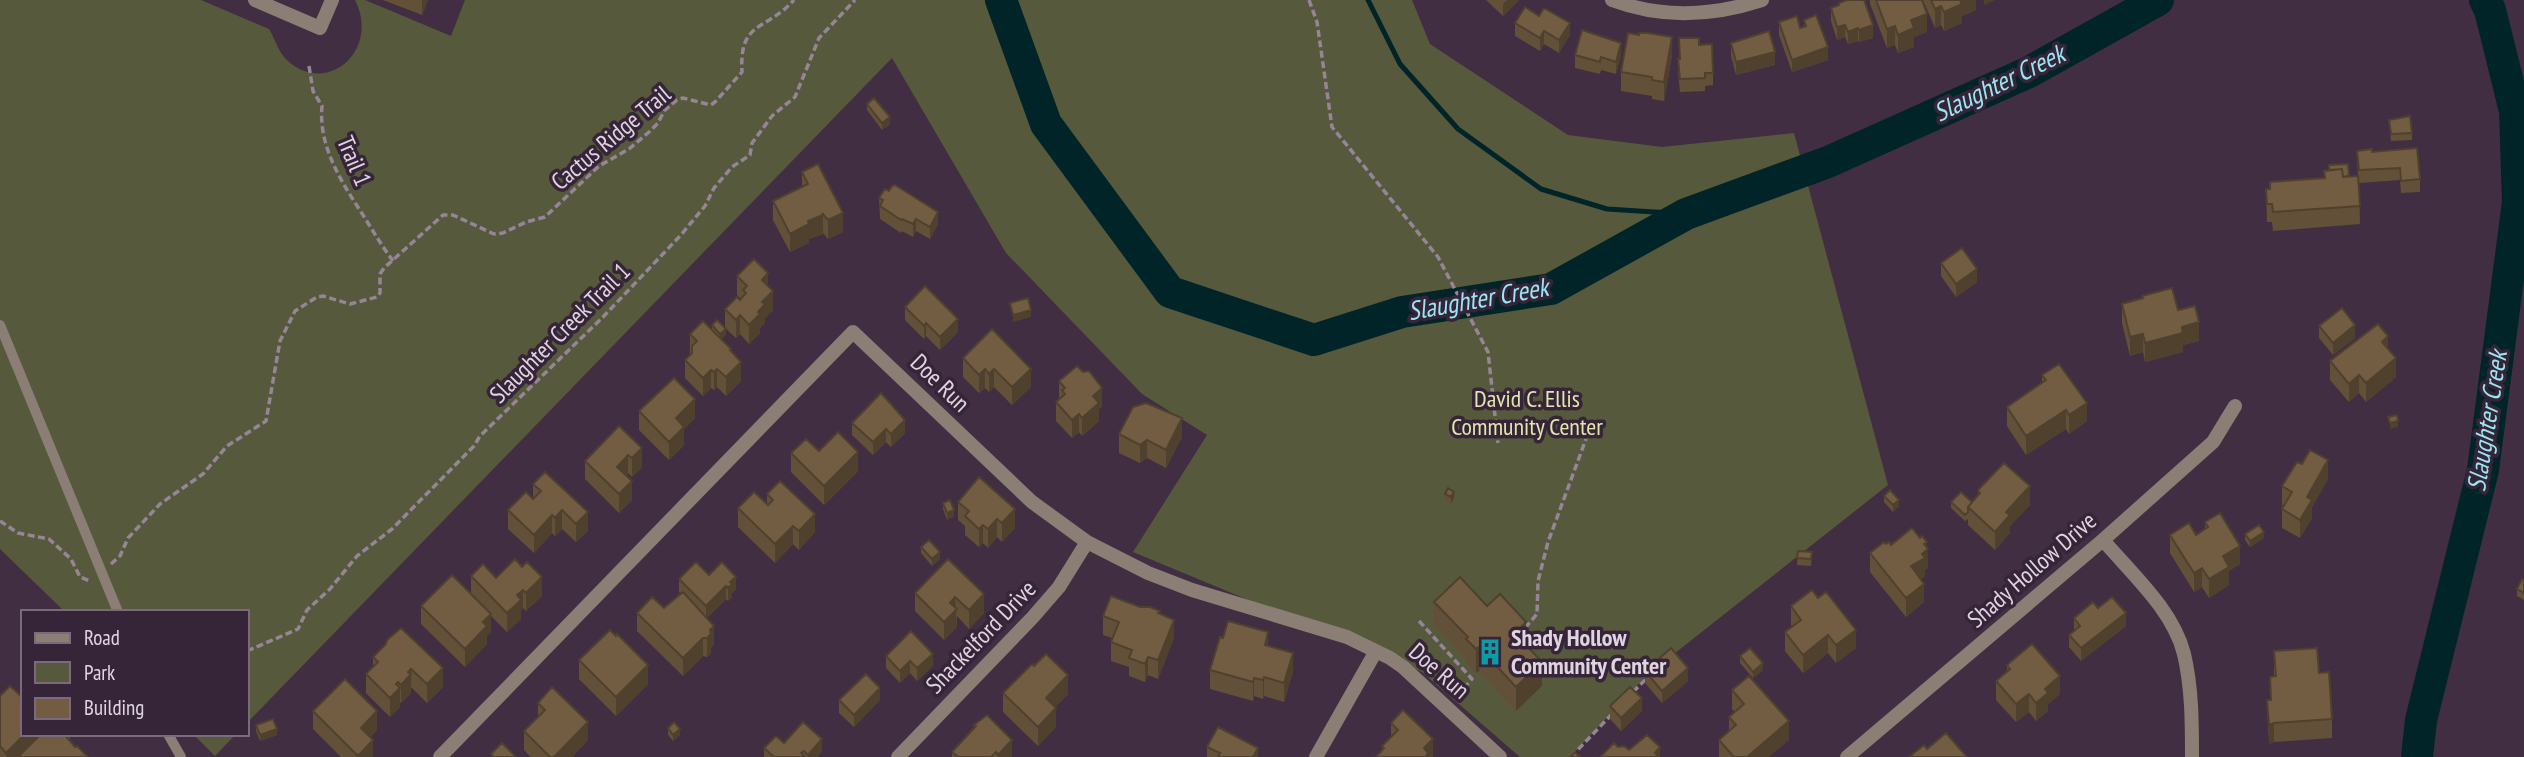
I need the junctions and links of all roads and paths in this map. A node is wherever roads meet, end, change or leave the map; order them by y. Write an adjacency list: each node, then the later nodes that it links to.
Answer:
1 (255, 0): 2 (street)
2 (332, 0)
3 (794, 0): 9 (path, Cactus Ridge Trail)
4 (855, 0): 21 (path, Slaughter Creek Trail 1)
5 (1309, 0): 13 (path)
6 (1612, 0): 7 (street)
7 (1762, 0)
8 (309, 66): 9 (path, Trail 1)
9 (393, 261): 17 (path, Cactus Ridge Trail)
10 (0, 325): 17 (lane)
11 (2235, 406): 15 (street, Shady Hollow Drive)
12 (1586, 439): 20 (path)
13 (1498, 443)
14 (0, 521): 17 (path)
15 (2103, 540): 34 (street, Shady Hollow Drive); 35 (street)
16 (1087, 542): 22 (street, Doe Run); 29 (street, Doe Run); 30 (street, Shackelford Drive)
17 (103, 577): 18 (lane)
18 (117, 610)
19 (1419, 621): 25 (path)
20 (1521, 632)
21 (248, 651)
22 (1376, 651): 25 (street, Doe Run); 31 (street)
23 (1648, 677): 24 (path)
24 (1628, 697)
25 (1447, 707): 32 (street, Doe Run)
26 (1619, 707): 33 (path)
27 (169, 736): 28 (lane)
28 (181, 757)
29 (440, 757)
30 (898, 757)
31 (1316, 757)
32 (1500, 757)
33 (1571, 757)
34 (1847, 757)
35 (2192, 757)

